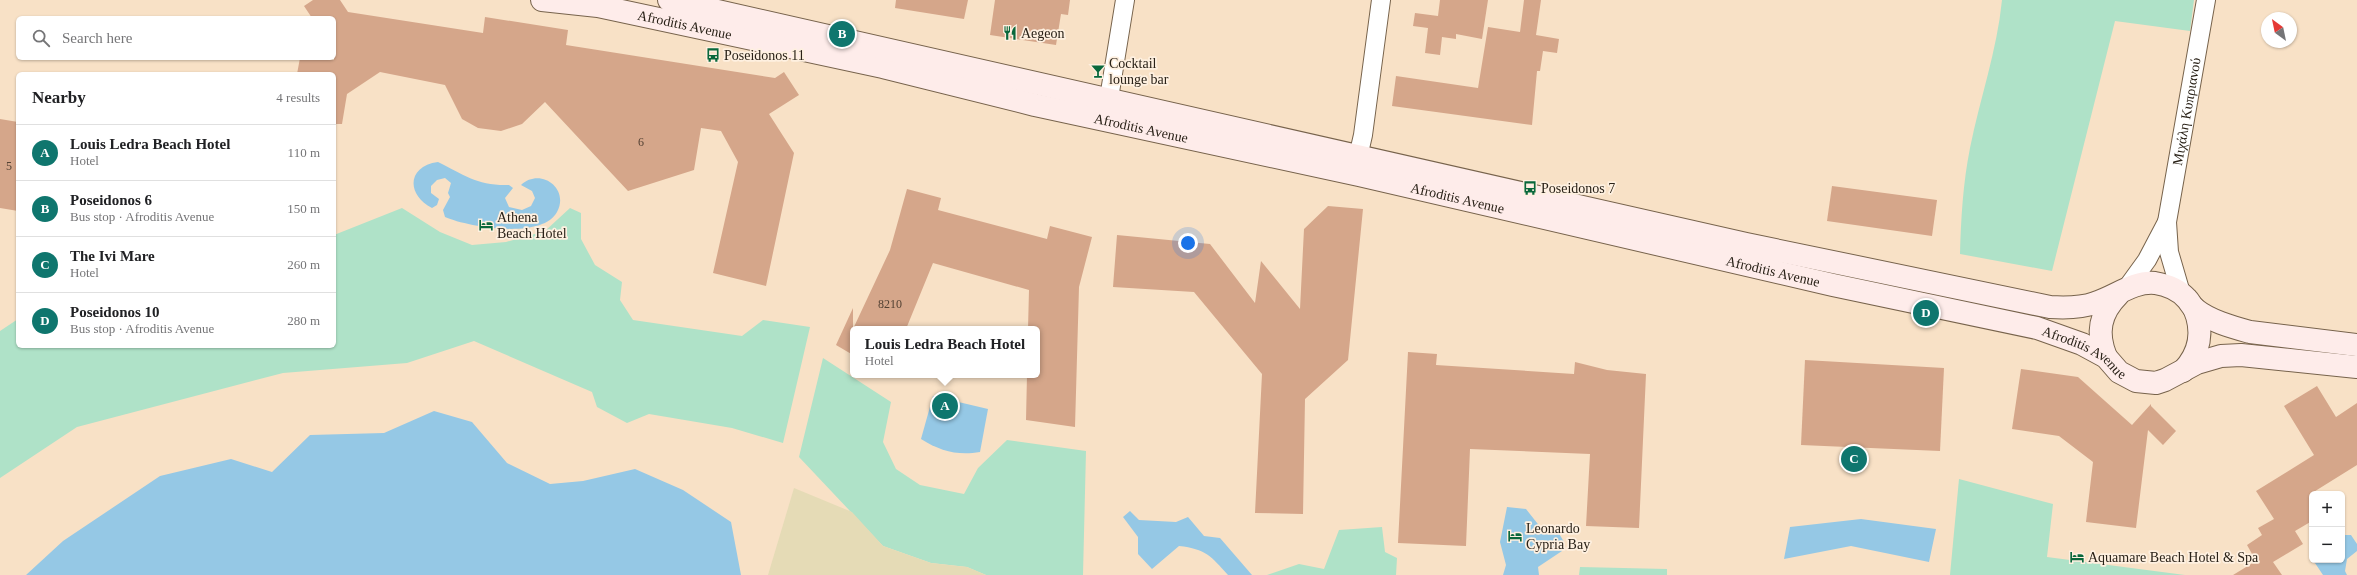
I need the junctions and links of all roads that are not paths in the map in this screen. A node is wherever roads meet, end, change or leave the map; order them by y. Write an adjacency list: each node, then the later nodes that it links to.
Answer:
1 (542, 0): 6 (main road, Afroditis Avenue)
2 (669, 0): 7 (main road, Afroditis Avenue)
3 (1125, 0): 7 (street)
4 (1381, 0): 8 (street)
5 (2206, 0): 9 (street, Μιχάλη Κυπριανού)
6 (598, 3): 13 (main road, Afroditis Avenue)
7 (1108, 98): 8 (main road, Afroditis Avenue)
8 (1358, 157): 10 (main road, Afroditis Avenue)
9 (2167, 222): 10 (street, Μιχάλη Κυπριανού); 11 (street, Μιχάλη Κυπριανού)
10 (2122, 292): 11 (main road, Afroditis Avenue); 13 (main road)
11 (2187, 301): 12 (main road, Afroditis Avenue); 15 (main road)
12 (2357, 345)
13 (2106, 357): 15 (main road, Afroditis Avenue)
14 (2357, 367): 15 (main road, Afroditis Avenue)
15 (2182, 371)

